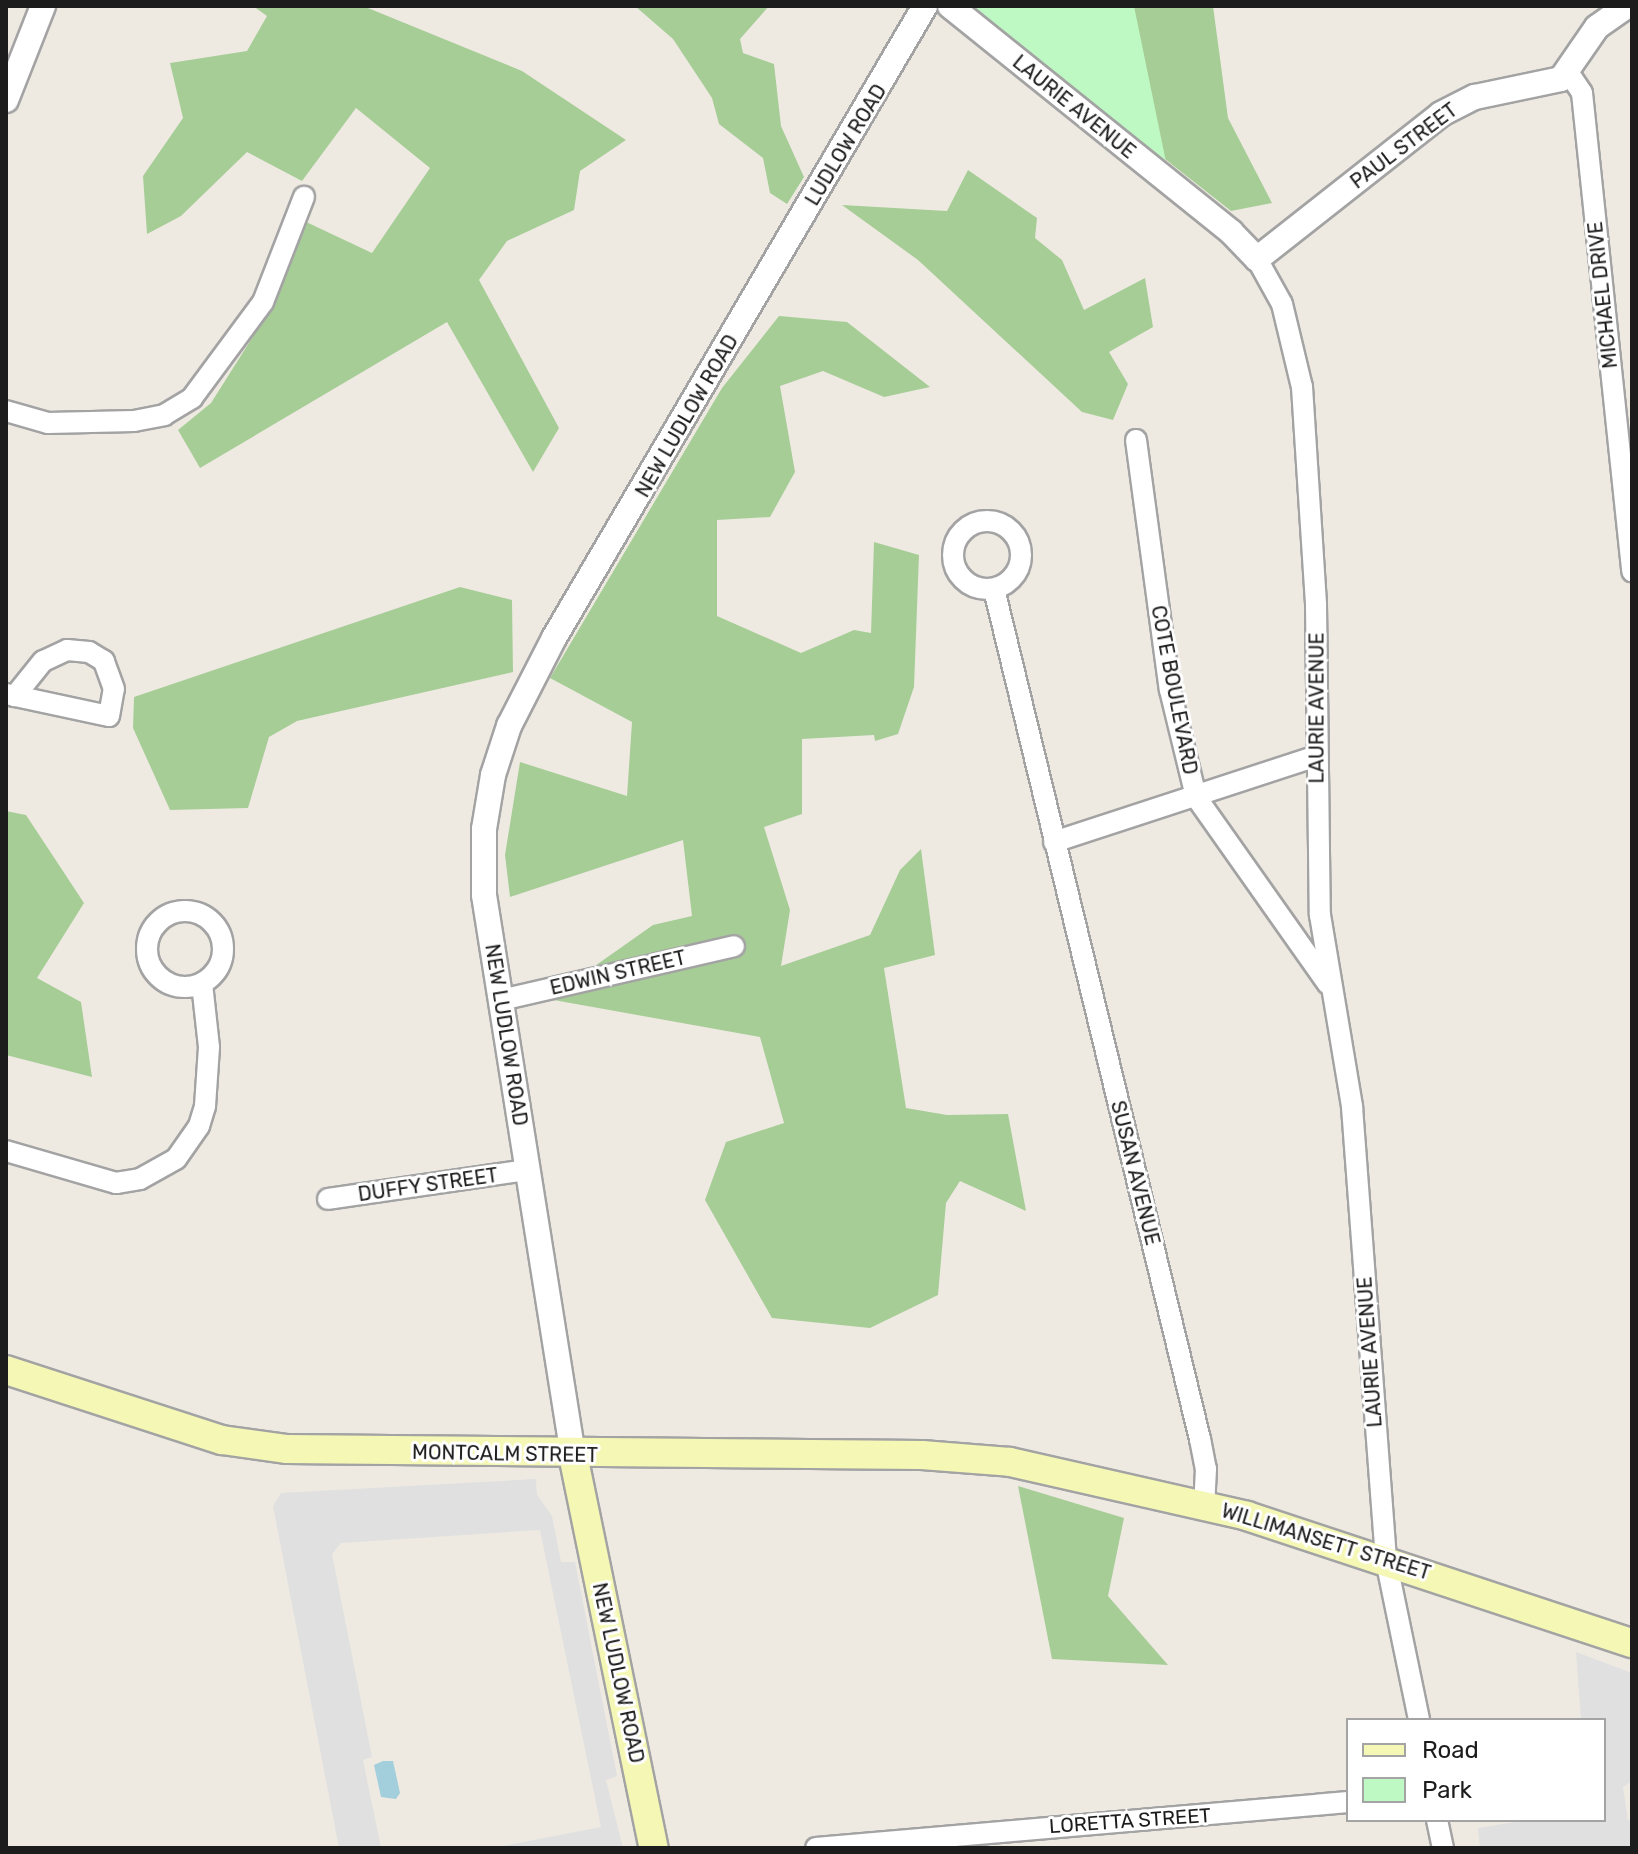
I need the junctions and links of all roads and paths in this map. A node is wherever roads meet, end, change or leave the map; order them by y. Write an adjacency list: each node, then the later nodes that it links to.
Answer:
1 (43, 6): 5 (street)
2 (925, 6): 10 (street, LUDLOW ROAD)
3 (950, 6): 9 (street, LAURIE AVENUE)
4 (1627, 6): 6 (street)
5 (14, 60): 7 (street)
6 (1568, 72): 9 (street, PAUL STREET); 13 (street, MICHAEL DRIVE)
7 (6, 100)
8 (304, 197): 11 (street)
9 (1257, 259): 16 (street, LAURIE AVENUE)
10 (765, 283): 22 (street, NEW LUDLOW ROAD)
11 (6, 411)
12 (1136, 440): 17 (street, COTE BOULEVARD)
13 (1632, 571)
14 (994, 589): 18 (street, SUSAN AVENUE)
15 (10, 695): 15 (street)
16 (1317, 756): 17 (street); 21 (street, LAURIE AVENUE)
17 (1196, 797): 18 (street); 21 (street, COTE BOULEVARD)
18 (1054, 842): 29 (street, SUSAN AVENUE)
19 (734, 946): 22 (street, EDWIN STREET)
20 (202, 984): 23 (street)
21 (1335, 994): 30 (street, LAURIE AVENUE)
22 (501, 1000): 24 (street, NEW LUDLOW ROAD)
23 (6, 1151)
24 (528, 1170): 25 (street, DUFFY STREET); 27 (street, NEW LUDLOW ROAD)
25 (328, 1199)
26 (6, 1370): 27 (main road, MONTCALM STREET)
27 (573, 1455): 28 (main road, MONTCALM STREET); 35 (main road, NEW LUDLOW ROAD)
28 (1015, 1463): 29 (main road, WILLIMANSETT STREET)
29 (1204, 1505): 30 (main road, WILLIMANSETT STREET)
30 (1386, 1560): 31 (main road, WILLIMANSETT STREET); 32 (street, LAURIE AVENUE)
31 (1632, 1643)
32 (1419, 1718)
33 (1346, 1802): 36 (street, LORETTA STREET)
34 (1437, 1822): 37 (street)
35 (654, 1848)
36 (816, 1848)
37 (1443, 1848)

